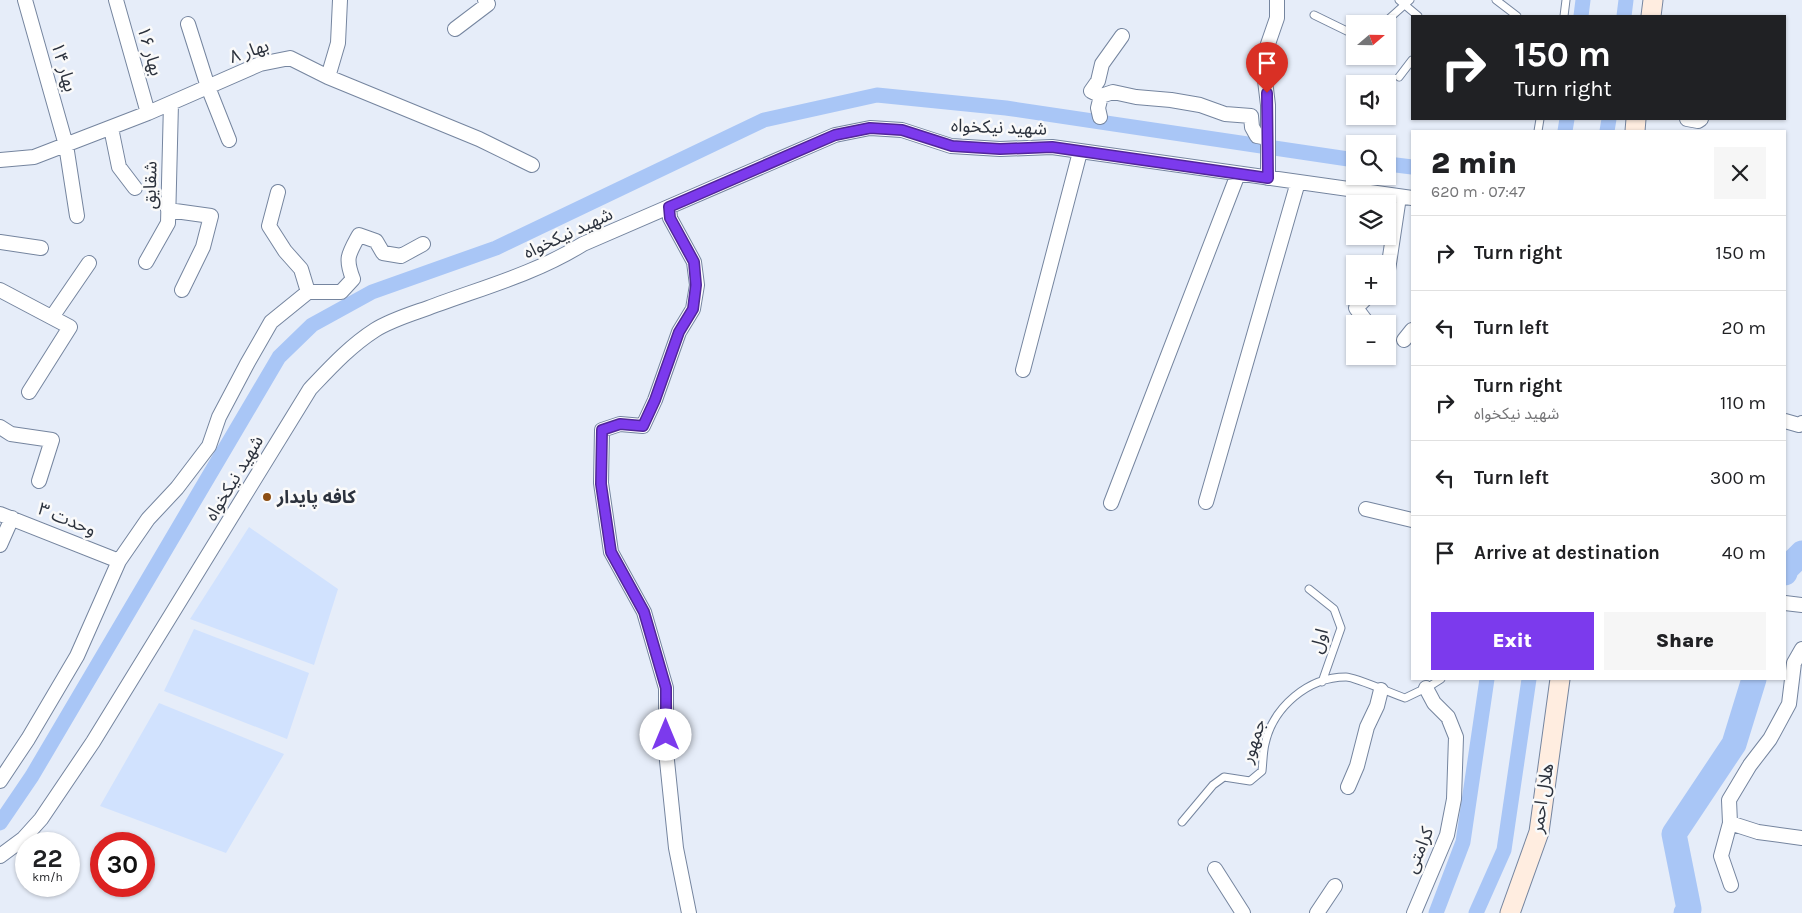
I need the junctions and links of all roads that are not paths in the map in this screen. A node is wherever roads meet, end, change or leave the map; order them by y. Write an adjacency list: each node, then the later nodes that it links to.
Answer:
1 (25, 0): 31 (street, بهار ۱۴)
2 (116, 0): 26 (street, بهار ۱۶)
3 (340, 0): 21 (street)
4 (485, 0): 17 (street)
5 (1277, 0): 30 (street)
6 (1496, 0): 13 (lane)
7 (1566, 0): 14 (lane)
8 (1653, 0): 15 (main road)
9 (1405, 1): 11 (lane); 12 (lane)
10 (1314, 15): 18 (lane)
11 (1392, 15)
12 (1417, 15)
13 (1516, 15)
14 (1564, 15)
15 (1651, 15)
16 (188, 24): 23 (street)
17 (455, 28)
18 (1346, 31)
19 (1122, 36): 24 (street)
20 (1411, 61): 22 (lane)
21 (328, 77): 23 (street, بهار ۸); 34 (street, بهار ۸)
22 (1399, 77)
23 (208, 87): 25 (street, بهار ۸); 29 (street)
24 (1102, 96): 27 (street); 30 (street)
25 (171, 103): 26 (street, بهار ۸); 42 (street, شقایق)
26 (148, 113): 28 (street, بهار ۸)
27 (1100, 117)
28 (110, 128): 31 (street, بهار ۸); 38 (street)
29 (229, 140)
30 (1268, 144): 36 (street)
31 (66, 145): 33 (street, بهار ۸); 43 (street, بهار ۱۴)
32 (1080, 152): 35 (street, شهید نیکخواه); 41 (street, شهید نیکخواه); 56 (street)
33 (0, 160)
34 (532, 165)
35 (1238, 174): 36 (street, شهید نیکخواه); 62 (street)
36 (1268, 178): 37 (street, شهید نیکخواه)
37 (1298, 182): 40 (street, شهید نیکخواه); 63 (street)
38 (135, 188)
39 (278, 192): 52 (street)
40 (1406, 198): 47 (street)
41 (669, 207): 84 (street, شهید نیکخواه); 88 (street)
42 (168, 210): 48 (street, شقایق); 51 (street)
43 (77, 216)
44 (0, 242): 46 (street)
45 (423, 244): 52 (street)
46 (41, 248)
47 (1392, 255)
48 (146, 262)
49 (89, 263): 55 (street)
50 (0, 290): 55 (street)
51 (182, 290)
52 (308, 292): 68 (street)
53 (1359, 305): 54 (street)
54 (1361, 315)
55 (52, 317): 57 (street)
56 (1023, 370)
57 (29, 392)
58 (1786, 421): 59 (street)
59 (1802, 423)
60 (0, 427): 61 (street)
61 (39, 481)
62 (1111, 502)
63 (1206, 502)
64 (1366, 509): 66 (street)
65 (6, 516): 67 (street); 68 (street, وحدت ۳)
66 (1411, 520)
67 (0, 545)
68 (119, 560): 79 (street)
69 (1309, 589): 75 (lane, اول)
70 (1786, 603): 71 (street)
71 (1802, 604)
72 (1802, 649): 78 (street)
73 (1439, 680): 76 (lane, جمهور)
74 (1560, 680): 92 (main road, هلال احمر)
75 (1322, 682): 77 (lane, جمهور); 81 (lane, جمهور)
76 (1426, 688): 77 (lane, جمهور); 91 (street, کرامتی)
77 (1382, 690): 80 (street)
78 (1796, 692): 82 (street)
79 (0, 780)
80 (1348, 787)
81 (1182, 822)
82 (1730, 823): 83 (street); 86 (street)
83 (1802, 838)
84 (0, 856)
85 (1215, 869): 89 (street)
86 (1731, 885)
87 (1335, 886): 90 (street)
88 (689, 913)
89 (1243, 913)
90 (1317, 913)
91 (1414, 913)
92 (1510, 913)

